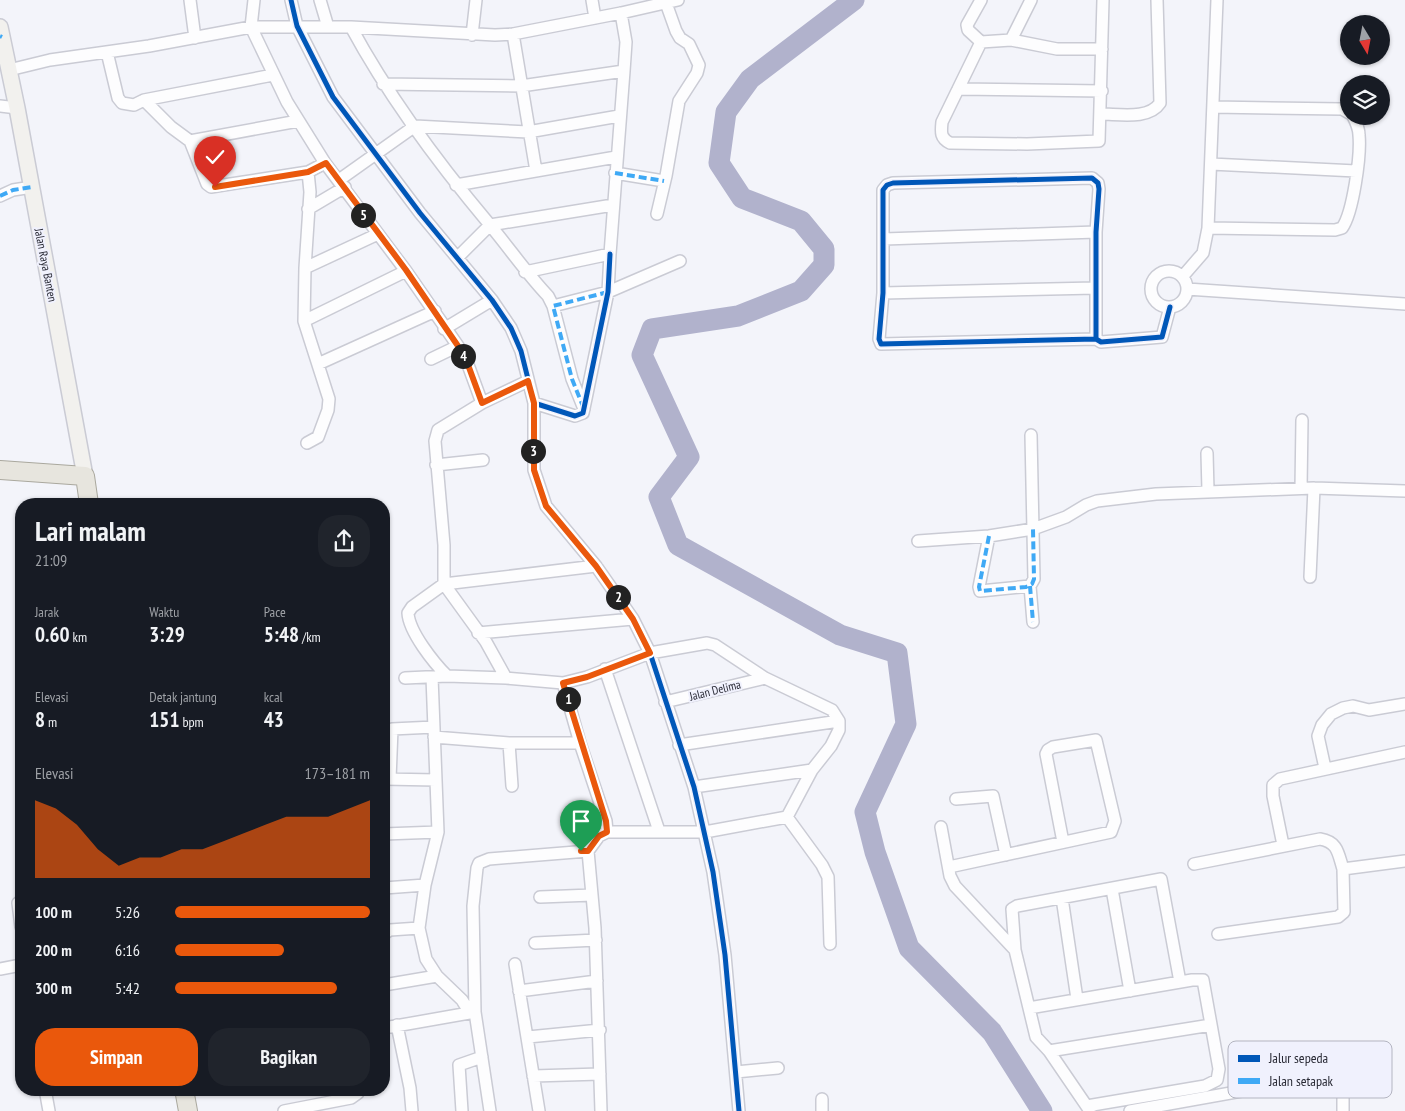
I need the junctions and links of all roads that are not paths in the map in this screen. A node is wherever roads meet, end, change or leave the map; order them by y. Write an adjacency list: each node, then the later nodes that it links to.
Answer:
1 (190, 0): 22 (street)
2 (254, 0): 16 (street)
3 (291, 0): 15 (street)
4 (320, 0): 17 (street)
5 (476, 0): 21 (street)
6 (592, 0): 14 (street)
7 (981, 0): 24 (street)
8 (1031, 0): 23 (street)
9 (1103, 0): 25 (street)
10 (1157, 0): 39 (street)
11 (1217, 0): 36 (street)
12 (672, 2): 13 (street); 54 (street)
13 (621, 13): 14 (street); 28 (street)
14 (595, 18): 20 (street)
15 (297, 26): 16 (street); 17 (street); 46 (street)
16 (251, 27): 22 (street); 29 (street)
17 (328, 27): 18 (street)
18 (351, 27): 21 (street); 30 (street)
19 (1, 33): 27 (main road, Jalan Raya Banten)
20 (513, 34): 21 (street); 31 (street)
21 (472, 35)
22 (195, 38): 26 (street)
23 (1011, 40): 24 (street); 25 (street)
24 (981, 42): 32 (street)
25 (1102, 49): 33 (street)
26 (107, 52): 27 (street); 34 (street)
27 (9, 70): 37 (main road, Jalan Raya Banten)
28 (624, 72): 31 (street); 40 (street)
29 (273, 75): 34 (street); 41 (street)
30 (383, 84): 31 (street); 43 (street)
31 (521, 86): 44 (street)
32 (958, 89): 33 (street); 39 (street)
33 (1102, 92): 39 (street)
34 (144, 100): 45 (street)
35 (0, 106): 37 (street)
36 (1213, 107): 38 (street); 49 (street)
37 (17, 108): 57 (main road, Jalan Raya Banten)
38 (1340, 109)
39 (1101, 114)
40 (619, 116): 44 (street); 47 (street)
41 (298, 121): 45 (street); 48 (street)
42 (1356, 125): 51 (street)
43 (415, 126): 44 (street); 46 (street); 56 (street)
44 (528, 132): 50 (street)
45 (190, 141): 52 (street)
46 (376, 155): 55 (street); 68 (street)
47 (616, 157): 50 (street); 53 (street)
48 (326, 163): 52 (street); 55 (street)
49 (1210, 164): 51 (street); 63 (street)
50 (536, 171): 56 (street)
51 (1356, 171): 63 (street)
52 (308, 172): 60 (street)
53 (615, 172): 54 (street); 59 (street)
54 (664, 181): 61 (street)
55 (342, 184): 60 (street); 65 (street)
56 (456, 185): 62 (street)
57 (32, 187): 58 (street); 100 (main road, Jalan Raya Banten)
58 (0, 196)
59 (613, 205): 62 (street); 67 (street)
60 (308, 209): 70 (street)
61 (658, 214)
62 (490, 225): 68 (street); 72 (street)
63 (1208, 228): 73 (street)
64 (1096, 232): 66 (street); 66 (street); 74 (street)
65 (378, 234): 70 (street); 71 (street)
66 (884, 239): 77 (street)
67 (610, 254): 72 (street); 76 (street)
68 (458, 257): 78 (street)
69 (680, 261): 76 (street)
70 (305, 268): 83 (street)
71 (406, 270): 82 (street); 83 (street)
72 (525, 272): 80 (street)
73 (1183, 276): 75 (street); 81 (street)
74 (1095, 288): 77 (street); 85 (street)
75 (1187, 289): 79 (street); 81 (street)
76 (608, 292): 80 (street); 92 (street)
77 (883, 293): 85 (street)
78 (492, 300): 84 (street); 89 (street)
79 (1405, 304)
80 (553, 306): 92 (street)
81 (1170, 307): 85 (street)
82 (434, 311): 84 (street); 88 (street)
83 (304, 321): 88 (street)
84 (444, 329): 86 (street)
85 (1096, 339)
86 (458, 346): 87 (street); 90 (street)
87 (431, 359)
88 (318, 364): 95 (street)
89 (528, 381): 90 (street); 91 (street)
90 (482, 403): 98 (street)
91 (534, 403): 92 (street); 109 (street)
92 (584, 409)
93 (1302, 420): 101 (street)
94 (1031, 435): 106 (street)
95 (306, 443)
96 (1207, 453): 103 (street)
97 (483, 460): 98 (street)
98 (436, 465): 111 (street)
99 (0, 470): 100 (main road)
100 (85, 476): 105 (main road, Jalan Raya Banten)
101 (1302, 488): 102 (street); 103 (street)
102 (1314, 488): 104 (street); 110 (street)
103 (1208, 491): 106 (street)
104 (1405, 491)
105 (88, 498)
106 (1033, 529): 107 (street); 112 (street)
107 (989, 536): 108 (street); 112 (street)
108 (918, 541)
109 (596, 566): 111 (street); 113 (street)
110 (1310, 577)
111 (444, 584): 115 (street); 118 (street)
112 (1030, 586): 114 (street)
113 (633, 619): 115 (street); 116 (street)
114 (1033, 622)
115 (478, 633): 121 (street)
116 (650, 653): 117 (street); 122 (street); 124 (street)
117 (605, 669): 123 (street); 142 (street)
118 (447, 676): 119 (street); 121 (street)
119 (432, 677): 120 (street); 127 (street)
120 (405, 678)
121 (506, 678): 123 (street)
122 (765, 678): 124 (street, Jalan Delima); 126 (street)
123 (563, 683): 129 (street)
124 (665, 702): 130 (street)
125 (1405, 704): 133 (street)
126 (839, 721): 130 (street); 134 (street)
127 (434, 732): 128 (street); 131 (street); 136 (street)
128 (509, 743): 129 (street); 137 (street)
129 (580, 743): 144 (street)
130 (679, 745): 138 (street)
131 (390, 749)
132 (1405, 752): 133 (street)
133 (1325, 768): 148 (street)
134 (812, 770): 138 (street); 140 (street)
135 (390, 779): 136 (street)
136 (436, 780): 143 (street)
137 (512, 786)
138 (694, 787): 145 (street)
139 (956, 799): 150 (street)
140 (787, 817): 145 (street); 166 (street)
141 (941, 827): 153 (street)
142 (659, 831): 144 (street); 145 (street)
143 (438, 832): 146 (street); 155 (street)
144 (607, 832): 149 (street)
145 (706, 832): 188 (street)
146 (390, 834)
147 (1063, 842): 147 (street); 150 (street)
148 (1283, 845): 152 (street); 154 (street)
149 (588, 851): 158 (street); 179 (street)
150 (1006, 855): 153 (street)
151 (1405, 861): 154 (street)
152 (1194, 864)
153 (948, 867): 167 (street)
154 (1343, 869): 163 (street)
155 (425, 885): 156 (street); 161 (street)
156 (390, 888)
157 (1112, 889): 160 (street); 173 (street); 176 (street)
158 (592, 895): 159 (street); 164 (street)
159 (540, 897)
160 (1062, 898): 167 (street); 177 (street)
161 (419, 928): 162 (street); 171 (street)
162 (390, 930)
163 (1218, 934)
164 (596, 940): 165 (street); 172 (street)
165 (535, 943)
166 (830, 944)
167 (1014, 950): 178 (street)
168 (514, 964): 175 (street)
169 (15, 966): 170 (street)
170 (0, 969)
171 (437, 976): 174 (street); 179 (street)
172 (597, 981): 175 (street); 183 (street)
173 (1180, 982): 176 (street); 181 (street)
174 (390, 984)
175 (519, 991): 184 (street)
176 (1130, 991): 177 (street)
177 (1077, 999): 178 (street)
178 (1029, 1008): 185 (street)
179 (472, 1013): 180 (street); 186 (street)
180 (397, 1025): 182 (street); 201 (street)
181 (1211, 1026): 185 (street); 197 (street)
182 (390, 1027)
183 (600, 1030): 184 (street); 189 (street)
184 (528, 1038): 190 (street)
185 (1049, 1051): 197 (street)
186 (482, 1057): 202 (street); 203 (street)
187 (778, 1068): 188 (street)
188 (736, 1072): 206 (street)
189 (600, 1074): 190 (street); 205 (street)
190 (534, 1076): 204 (street)
191 (1228, 1094): 208 (street)
192 (46, 1096): 199 (street)
193 (185, 1096): 200 (main road)
194 (354, 1096): 198 (street)
195 (1343, 1098): 209 (street)
196 (822, 1099): 207 (street)
197 (1088, 1108)
198 (292, 1110)
199 (49, 1111)
200 (188, 1111)
201 (412, 1111)
202 (462, 1111)
203 (490, 1111)
204 (539, 1111)
205 (601, 1111)
206 (739, 1111)
207 (822, 1111)
208 (1130, 1111)
209 (1343, 1111)

